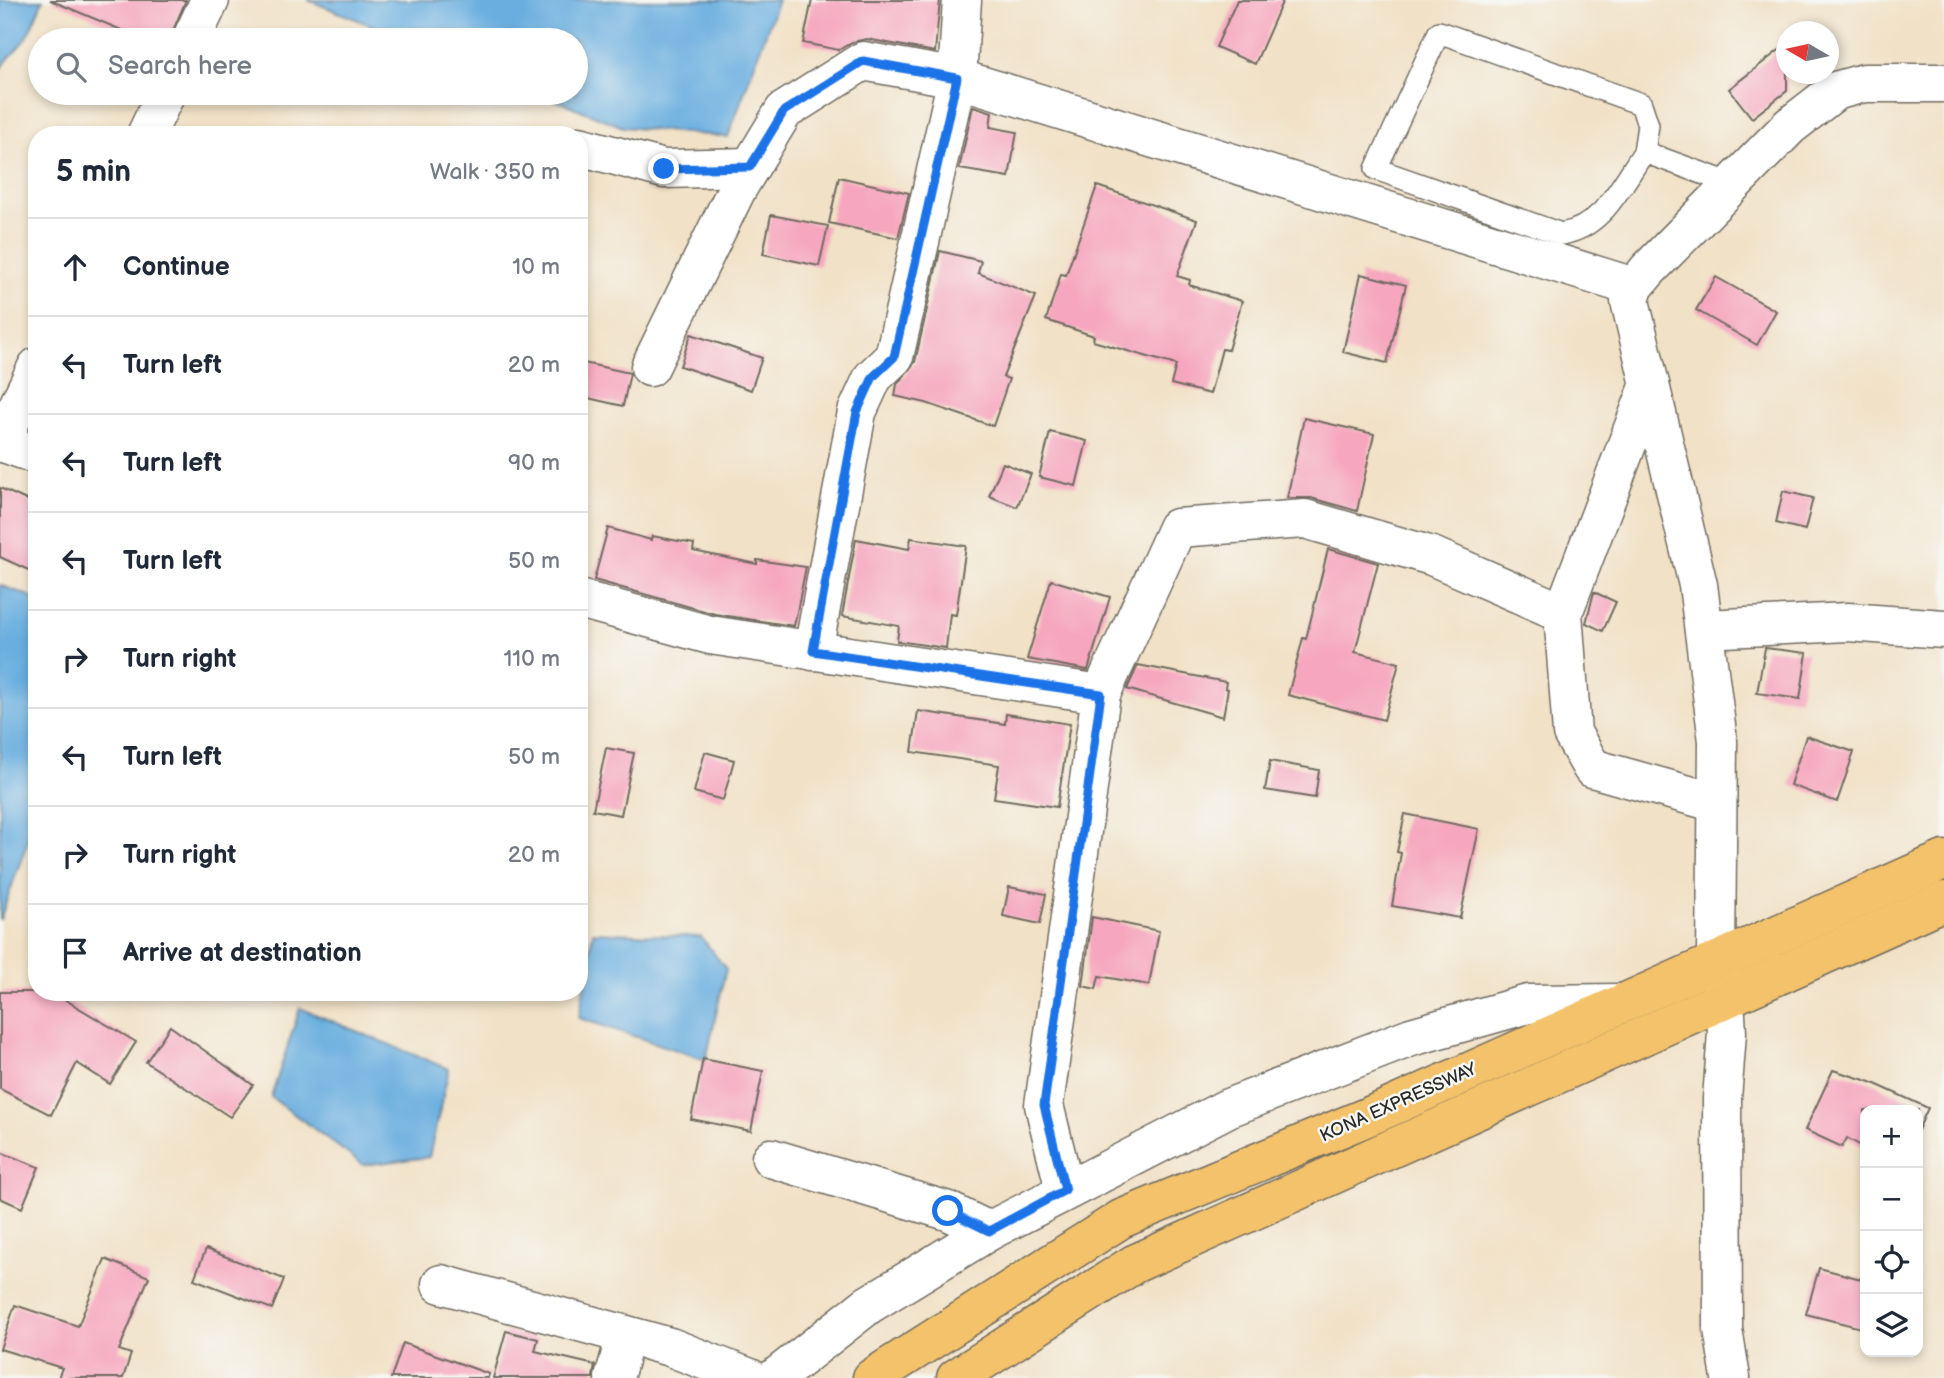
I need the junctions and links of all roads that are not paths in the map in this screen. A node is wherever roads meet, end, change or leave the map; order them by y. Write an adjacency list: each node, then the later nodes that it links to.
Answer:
1 (210, 0): 3 (street)
2 (962, 0): 4 (street)
3 (197, 28)
4 (957, 78): 10 (street); 12 (street); 22 (street)
5 (1944, 83): 11 (street)
6 (160, 105): 7 (street)
7 (150, 126)
8 (588, 148): 10 (street)
9 (1644, 152): 9 (lane); 11 (lane)
10 (750, 167): 13 (street)
11 (1732, 184): 12 (street)
12 (1634, 287): 14 (street)
13 (649, 368)
14 (1650, 384): 19 (street); 20 (street)
15 (28, 386): 16 (street)
16 (1, 442): 17 (street)
17 (28, 451)
18 (588, 601): 22 (street)
19 (1563, 612): 23 (street); 24 (street)
20 (1704, 629): 21 (street); 24 (street)
21 (1944, 629)
22 (813, 651): 23 (street)
23 (1101, 694): 31 (street)
24 (1717, 803): 27 (street)
25 (1944, 860): 27 (highway, KONA EXPRESSWAY)
26 (1944, 901): 28 (highway)
27 (1716, 960): 28 (street); 29 (highway, KONA EXPRESSWAY)
28 (1725, 998): 39 (highway); 40 (street)
29 (1621, 1003): 31 (street); 38 (highway, KONA EXPRESSWAY)
30 (771, 1158): 32 (street)
31 (1065, 1190): 32 (street)
32 (989, 1231): 37 (street)
33 (441, 1284): 34 (street)
34 (626, 1335): 35 (street); 36 (street)
35 (614, 1378)
36 (750, 1378)
37 (775, 1378)
38 (872, 1378)
39 (956, 1378)
40 (1731, 1378)

